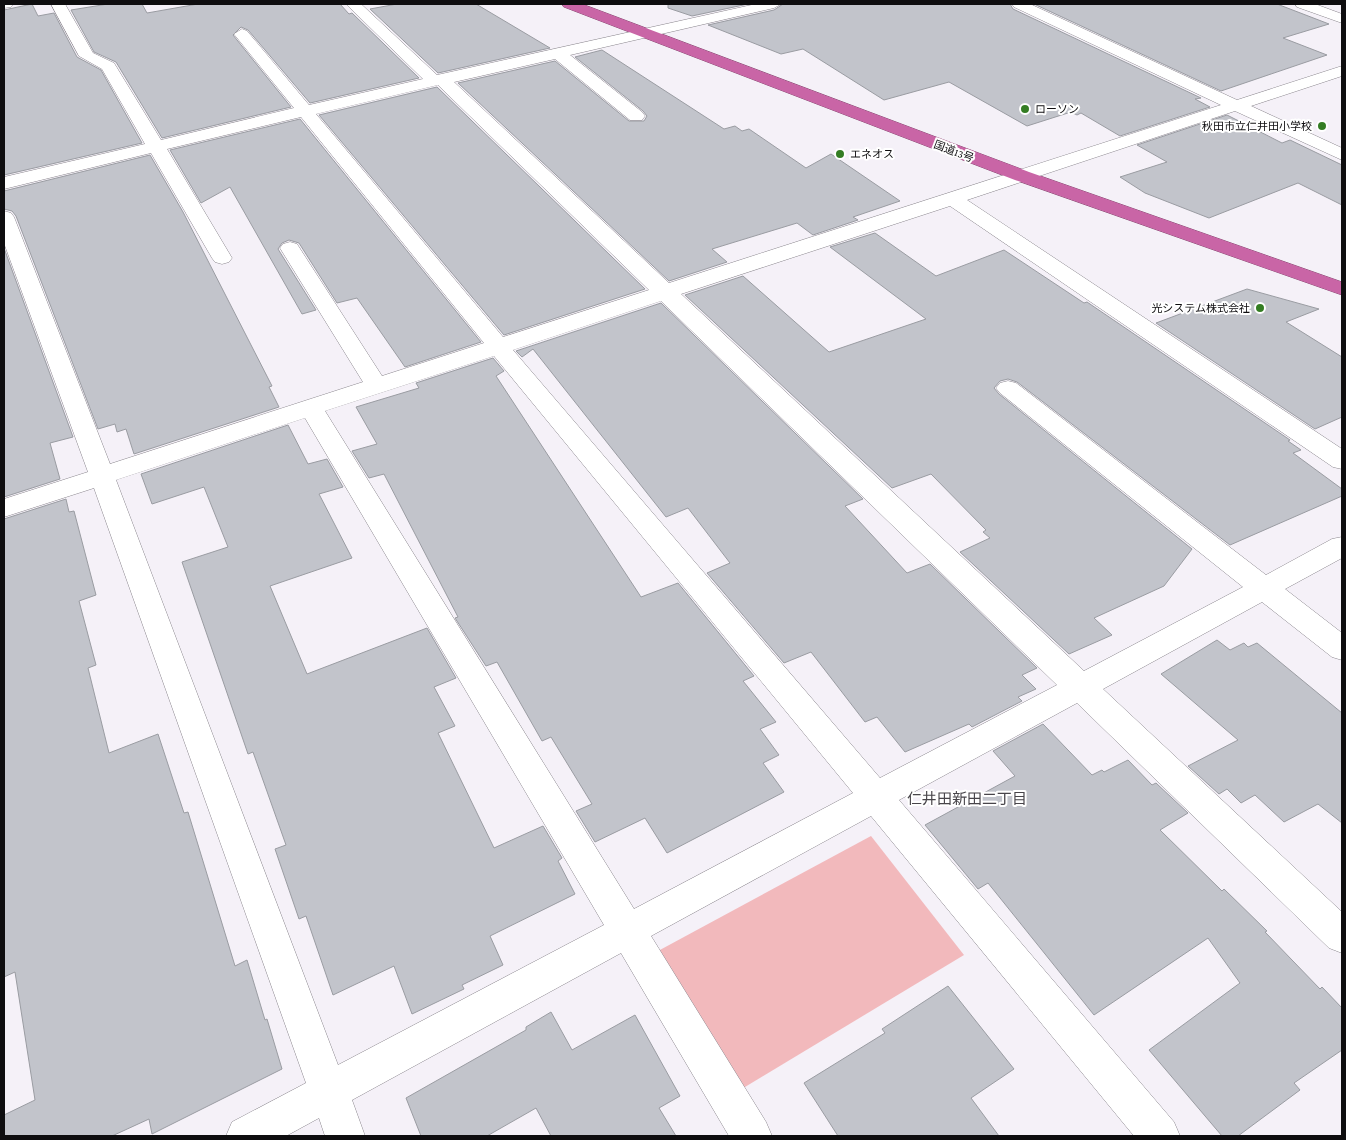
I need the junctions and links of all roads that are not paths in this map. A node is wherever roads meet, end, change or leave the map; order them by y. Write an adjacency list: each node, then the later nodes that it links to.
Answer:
1 (58, 4): 16 (street)
2 (353, 4): 12 (street)
3 (569, 4): 8 (highway, 国道13号)
4 (774, 4): 8 (street)
5 (1019, 4): 13 (street)
6 (1302, 4): 7 (street)
7 (1342, 19)
8 (645, 32): 10 (street); 18 (highway, 国道13号)
9 (242, 34): 14 (street)
10 (557, 53): 12 (street); 15 (street)
11 (1342, 71): 13 (street)
12 (438, 80): 14 (street); 25 (street)
13 (1236, 106): 17 (street); 18 (street)
14 (305, 111): 16 (street); 26 (street)
15 (636, 116)
16 (158, 148): 19 (street); 23 (street)
17 (1342, 155)
18 (1022, 176): 20 (street); 24 (highway, 国道13号)
19 (4, 183)
20 (953, 199): 25 (street); 30 (street)
21 (4, 218): 31 (street)
22 (290, 248): 27 (street)
23 (222, 258)
24 (1342, 289)
25 (665, 293): 26 (street); 36 (street)
26 (499, 347): 27 (street); 37 (street)
27 (377, 386): 29 (street)
28 (1008, 388): 34 (street)
29 (311, 408): 31 (street); 38 (street)
30 (1342, 461)
31 (102, 476): 32 (street); 40 (street)
32 (4, 508)
33 (1342, 546): 34 (street)
34 (1264, 588): 35 (street); 36 (street)
35 (1342, 649)
36 (1080, 687): 37 (street); 39 (street)
37 (876, 797): 38 (street); 44 (street)
38 (628, 930): 40 (street); 43 (street)
39 (1342, 936)
40 (328, 1092): 41 (street); 42 (street)
41 (246, 1136)
42 (345, 1136)
43 (752, 1136)
44 (1160, 1136)

